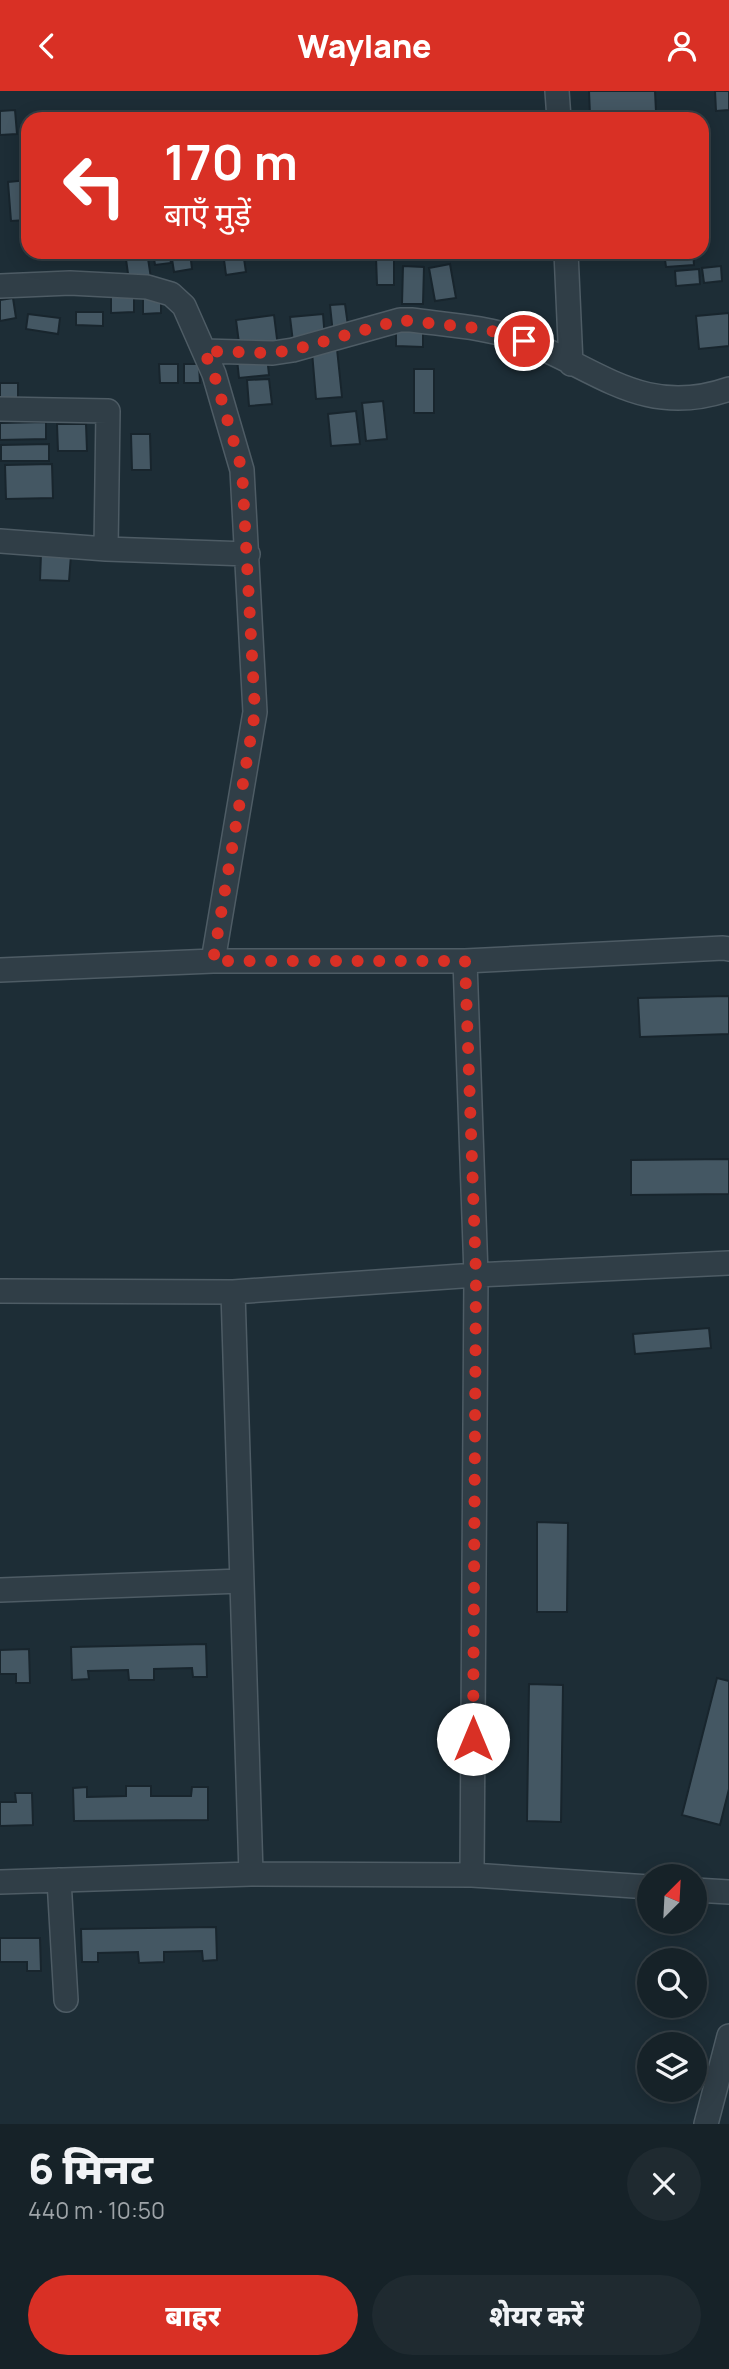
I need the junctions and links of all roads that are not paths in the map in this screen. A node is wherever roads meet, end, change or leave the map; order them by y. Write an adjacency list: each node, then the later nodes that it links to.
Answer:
1 (557, 91): 2 (street)
2 (558, 112)
3 (566, 259): 6 (street)
4 (0, 286): 5 (street)
5 (204, 351): 6 (street); 11 (street)
6 (571, 363): 7 (street)
7 (729, 389)
8 (0, 409): 10 (street)
9 (0, 541): 10 (street)
10 (106, 549): 11 (street)
11 (248, 554): 13 (street)
12 (729, 949): 14 (street)
13 (213, 961): 14 (street); 15 (street)
14 (465, 961): 17 (street)
15 (0, 970)
16 (729, 1263): 17 (street)
17 (476, 1275): 19 (street); 23 (street)
18 (0, 1291): 19 (street)
19 (233, 1292): 20 (street)
20 (241, 1581): 21 (street); 22 (street)
21 (0, 1590)
22 (251, 1874): 23 (street); 24 (street)
23 (472, 1875): 26 (street)
24 (59, 1880): 25 (street); 29 (street)
25 (0, 1882)
26 (637, 1886)
27 (707, 1891): 28 (street)
28 (729, 1892)
29 (66, 2000)
30 (729, 2036): 31 (street)
31 (706, 2124)

